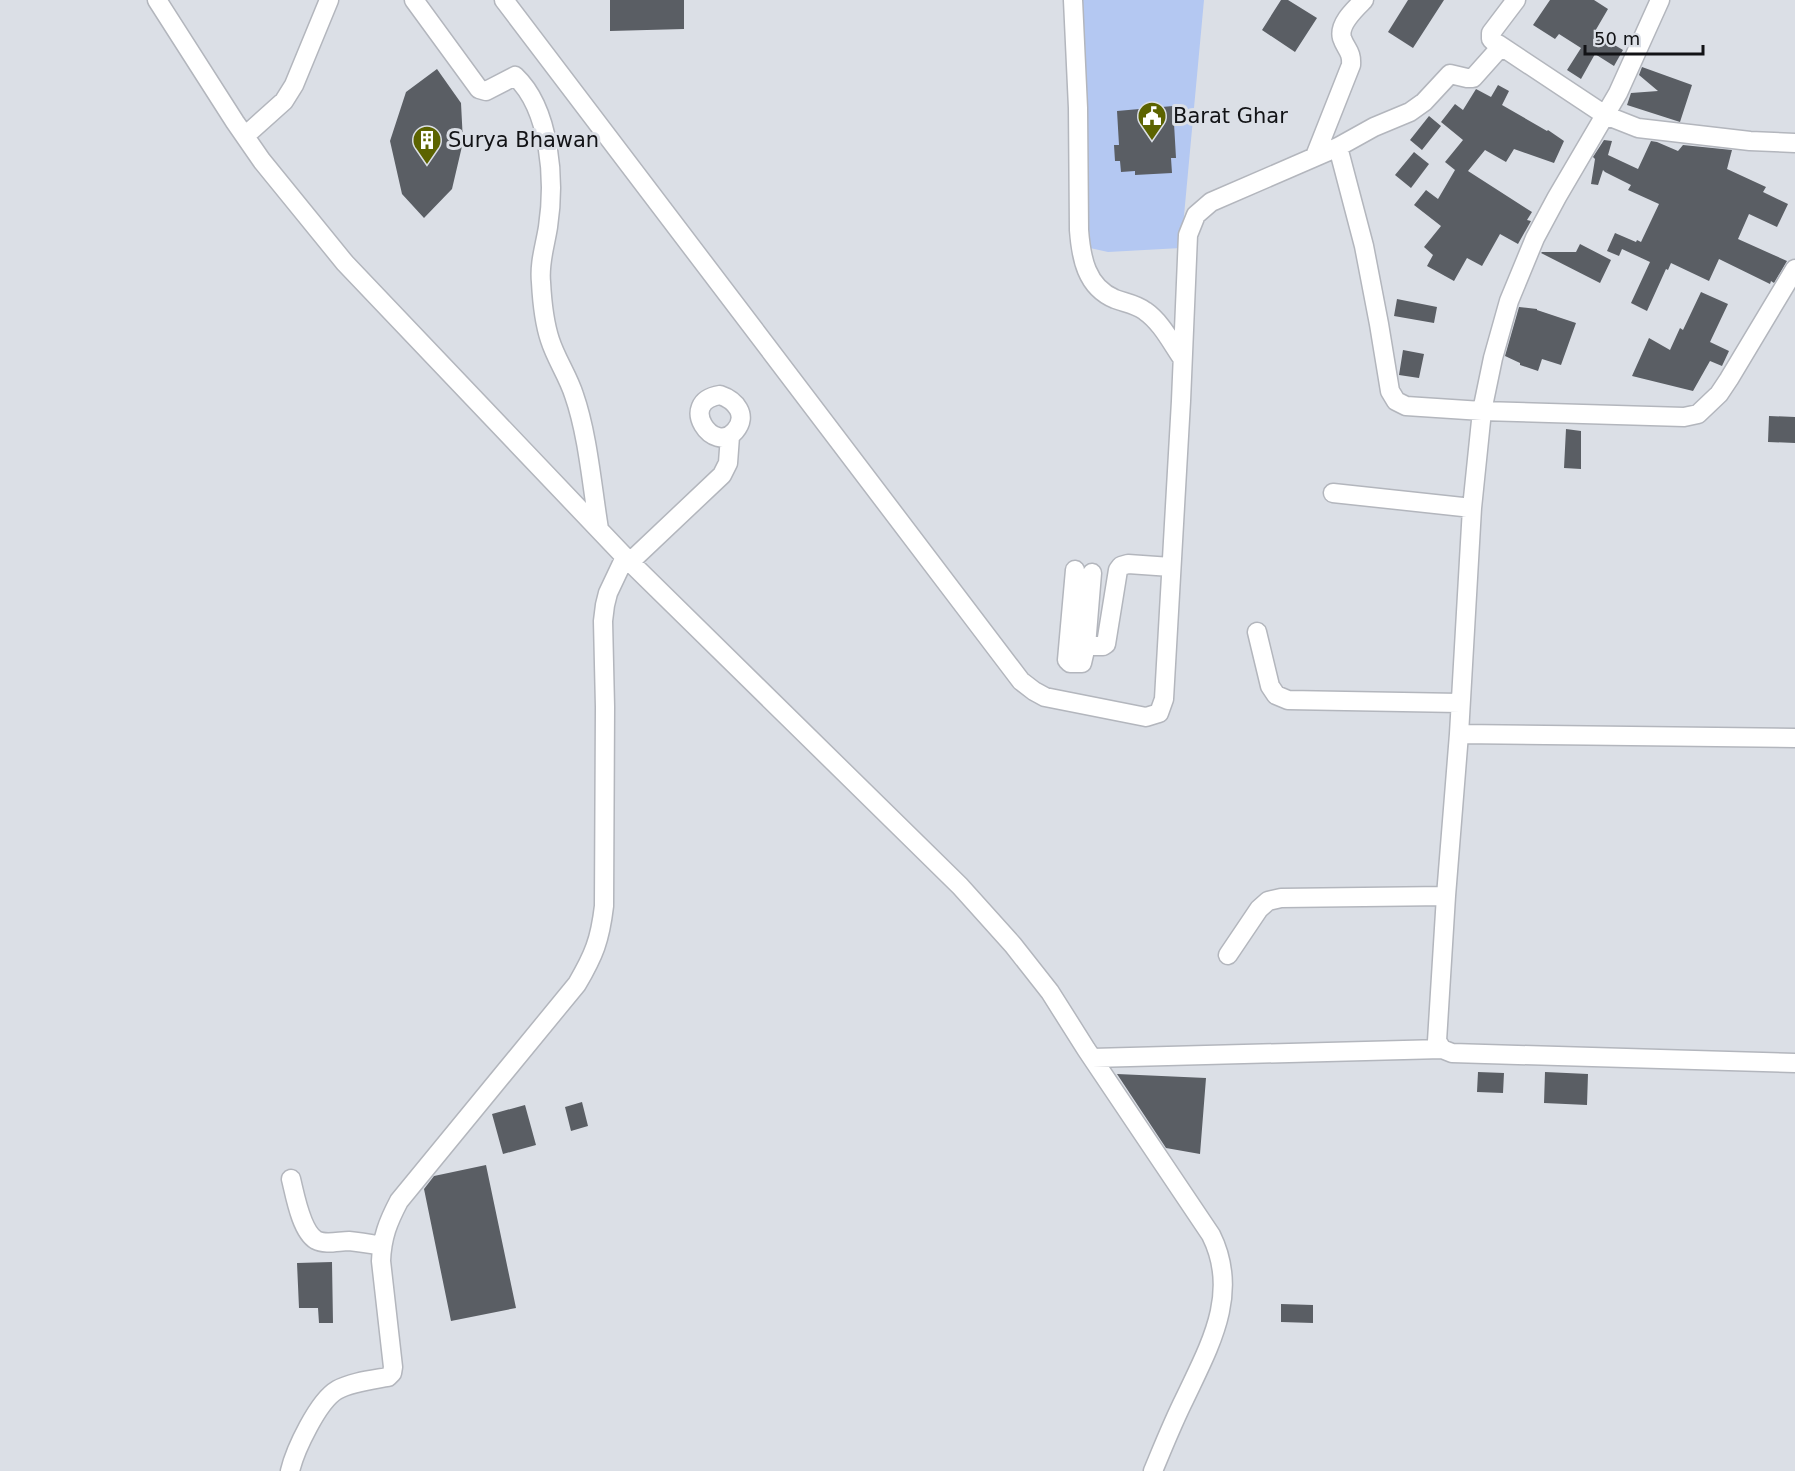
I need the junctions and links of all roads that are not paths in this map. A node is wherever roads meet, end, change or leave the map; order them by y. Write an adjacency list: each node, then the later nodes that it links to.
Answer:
1 (157, 0): 11 (street)
2 (329, 0): 11 (street)
3 (414, 0): 21 (street)
4 (504, 0): 23 (street)
5 (1073, 0): 16 (street)
6 (1364, 0): 14 (street)
7 (1516, 0): 9 (street)
8 (1660, 0): 10 (street)
9 (1498, 44): 10 (street); 13 (street)
10 (1605, 115): 12 (street); 17 (street)
11 (245, 136): 21 (street)
12 (1795, 143)
13 (1338, 147): 14 (street); 17 (street)
14 (1316, 156): 16 (street)
15 (1795, 269): 17 (street)
16 (1182, 358): 23 (street)
17 (1482, 411): 20 (street)
18 (730, 436): 22 (street)
19 (1333, 493): 20 (street)
20 (1472, 508): 26 (street)
21 (599, 529): 22 (street)
22 (628, 559): 32 (street); 35 (street)
23 (1171, 567): 24 (street)
24 (1084, 571)
25 (1257, 632): 26 (street)
26 (1460, 703): 27 (street)
27 (1459, 734): 28 (street); 29 (street)
28 (1795, 738)
29 (1446, 896): 30 (street); 31 (street)
30 (1228, 955)
31 (1442, 1049): 32 (street); 33 (street)
32 (1092, 1058): 37 (street)
33 (1795, 1063)
34 (291, 1179): 35 (street)
35 (382, 1246): 36 (street)
36 (290, 1471)
37 (1153, 1471)

